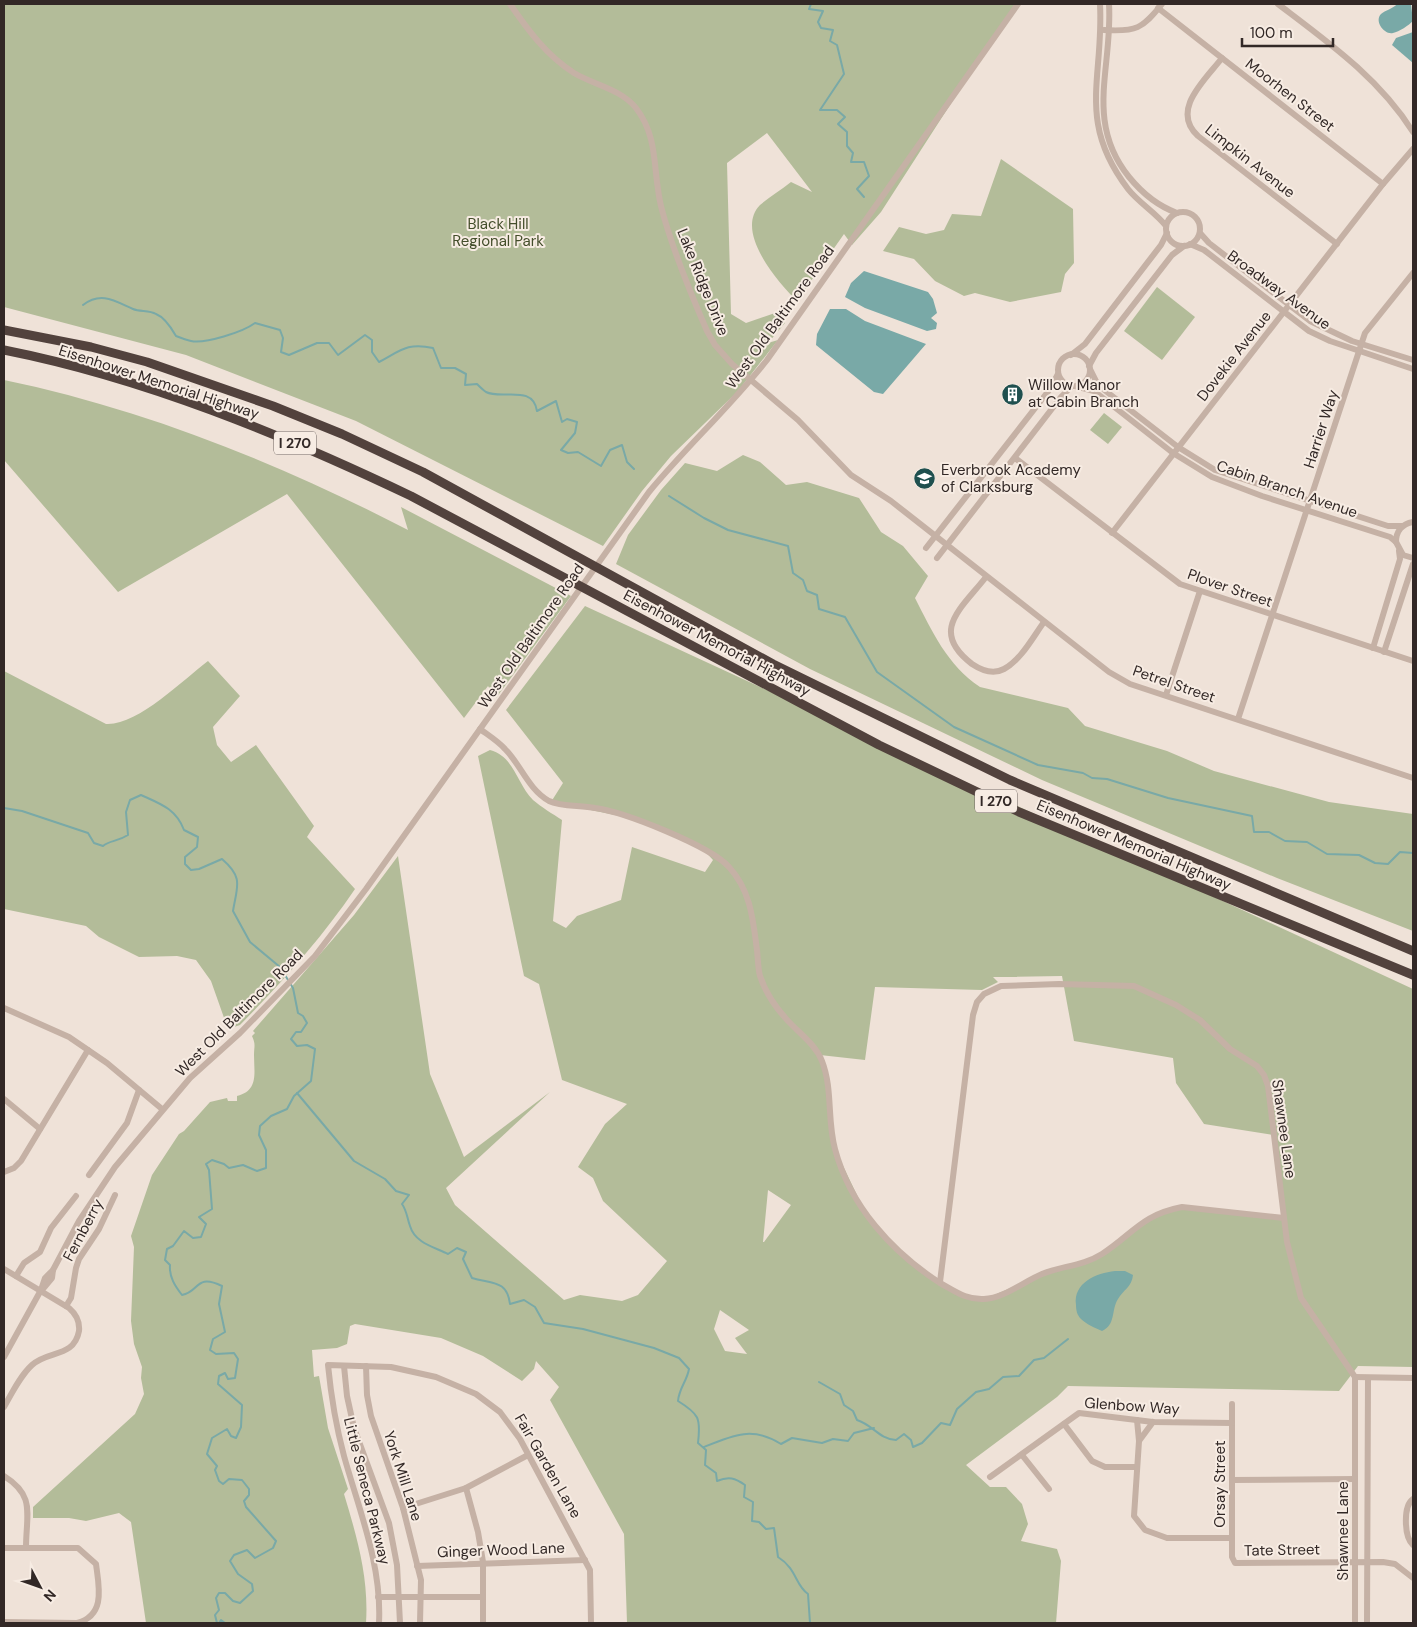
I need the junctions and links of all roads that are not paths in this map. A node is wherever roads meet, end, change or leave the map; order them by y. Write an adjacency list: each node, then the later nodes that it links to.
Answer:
1 (510, 4): 31 (street, Lake Ridge Drive)
2 (1018, 4): 31 (street, West Old Baltimore Road)
3 (1100, 4): 7 (street)
4 (1109, 4): 8 (street)
5 (1278, 4): 10 (street)
6 (1160, 6): 8 (street); 9 (street, Moorhen Street)
7 (1100, 29): 8 (street); 14 (street)
8 (1108, 30): 13 (street)
9 (1222, 58): 12 (street, Moorhen Street); 17 (street, Limpkin Avenue)
10 (1413, 132)
11 (1413, 149): 12 (street, Dovekie Avenue)
12 (1383, 184): 17 (street, Dovekie Avenue)
13 (1177, 213): 14 (street); 15 (street)
14 (1166, 226): 16 (street)
15 (1200, 233): 18 (street); 20 (street, Broadway Avenue)
16 (1167, 234): 18 (street); 26 (street)
17 (1336, 244): 20 (street, Dovekie Avenue)
18 (1187, 245): 21 (street, Broadway Avenue); 28 (street)
19 (1413, 273): 23 (street, Harrier Way)
20 (1289, 305): 21 (street, Dovekie Avenue); 23 (street, Broadway Avenue)
21 (1284, 312): 25 (street, Broadway Avenue); 33 (street, Dovekie Avenue)
22 (4, 330): 61 (highway, Eisenhower Memorial Highway / I 270)
23 (1362, 344): 25 (street, Harrier Way); 27 (street, Broadway Avenue)
24 (4, 350): 62 (highway, Eisenhower Memorial Highway / I 270)
25 (1359, 351): 29 (street, Broadway Avenue); 36 (street, Harrier Way)
26 (1071, 355): 28 (street); 30 (street)
27 (1413, 360)
28 (1089, 367): 32 (street); 33 (street, Cabin Branch Avenue)
29 (1413, 369)
30 (1058, 374): 32 (street); 42 (street)
31 (752, 379): 42 (street, Lake Ridge Drive); 59 (street, West Old Baltimore Road)
32 (1074, 386): 34 (street, Cabin Branch Avenue); 35 (street)
33 (1178, 447): 34 (street, Dovekie Avenue); 36 (street, Cabin Branch Avenue)
34 (1173, 453): 37 (street, Cabin Branch Avenue); 41 (street, Dovekie Avenue)
35 (1015, 458): 41 (street, Plover Street); 44 (street)
36 (1310, 502): 37 (street, Harrier Way); 40 (street, Cabin Branch Avenue)
37 (1308, 511): 43 (street, Cabin Branch Avenue); 52 (street, Harrier Way)
38 (1413, 516): 39 (street)
39 (1411, 522): 40 (street)
40 (1402, 526): 43 (street)
41 (1112, 533): 51 (street, Plover Street)
42 (935, 537): 44 (street, Petrel Street); 45 (street)
43 (1396, 542): 46 (street)
44 (946, 546): 47 (street); 50 (street, Petrel Street)
45 (926, 548)
46 (1399, 551): 48 (street); 54 (street)
47 (937, 558)
48 (1413, 558)
49 (1413, 564): 55 (street)
50 (986, 577): 53 (street, Petrel Street); 53 (street)
51 (1200, 591): 52 (street, Plover Street); 57 (street)
52 (1272, 616): 54 (street, Plover Street); 58 (street, Harrier Way)
53 (1044, 622): 57 (street, Petrel Street)
54 (1372, 648): 55 (street, Plover Street)
55 (1384, 652): 56 (street, Plover Street)
56 (1413, 661)
57 (1166, 695): 58 (street, Petrel Street)
58 (1238, 719): 60 (street, Petrel Street)
59 (480, 729): 67 (street, West Old Baltimore Road); 76 (street)
60 (1413, 778)
61 (1413, 951)
62 (1413, 975)
63 (4, 1008): 64 (street)
64 (88, 1050): 65 (street); 68 (street)
65 (139, 1090): 67 (street); 70 (street)
66 (4, 1099): 68 (street)
67 (162, 1109): 77 (street, West Old Baltimore Road)
68 (40, 1129): 69 (street)
69 (4, 1172)
70 (89, 1175)
71 (115, 1195): 78 (street, Fernberry)
72 (76, 1196): 75 (street)
73 (1284, 1218): 76 (street); 76 (street, Shawnee Lane); 83 (street, Shawnee Lane)
74 (4, 1268): 75 (street)
75 (16, 1276): 77 (street)
76 (940, 1282)
77 (41, 1290): 78 (street); 79 (street, West Old Baltimore Road)
78 (66, 1306): 87 (street)
79 (4, 1357)
80 (328, 1365): 81 (street, Fair Garden Lane); 115 (street, Little Seneca Parkway)
81 (344, 1366): 82 (street, Fair Garden Lane); 116 (street, Little Seneca Parkway)
82 (366, 1366): 93 (street, Fair Garden Lane); 103 (street, York Mill Lane)
83 (1355, 1377): 84 (street); 98 (street, Shawnee Lane)
84 (1368, 1378): 85 (street); 110 (street, Shawnee Lane)
85 (1413, 1378)
86 (1232, 1404): 90 (street, Orsay Street)
87 (4, 1407)
88 (1137, 1420): 89 (street, Glenbow Way); 91 (street, Glenbow Way); 92 (street)
89 (1153, 1422): 90 (street, Glenbow Way); 92 (street)
90 (1232, 1422): 99 (street, Orsay Street)
91 (1064, 1424): 94 (street, Glenbow Way); 95 (street)
92 (1139, 1441): 95 (street)
93 (528, 1455): 100 (street); 108 (street, Fair Garden Lane)
94 (1022, 1455): 97 (street, Glenbow Way); 101 (street)
95 (1136, 1467): 104 (street)
96 (4, 1476): 107 (street)
97 (990, 1477)
98 (1355, 1479): 99 (street); 109 (street, Shawnee Lane)
99 (1232, 1480): 104 (street, Orsay Street)
100 (466, 1488): 103 (street); 111 (street)
101 (1049, 1489)
102 (1413, 1499): 105 (street)
103 (403, 1508): 113 (street, York Mill Lane)
104 (1232, 1538): 112 (street, Orsay Street)
105 (1413, 1545)
106 (4, 1548): 107 (street)
107 (26, 1548): 120 (street)
108 (585, 1560): 111 (street, Ginger Wood Lane); 125 (street, Fair Garden Lane)
109 (1356, 1561): 110 (street, Tate Street); 112 (street, Tate Street); 126 (street, Shawnee Lane)
110 (1367, 1561): 114 (street, Tate Street); 127 (street, Shawnee Lane)
111 (483, 1562): 113 (street, Ginger Wood Lane); 118 (street)
112 (1235, 1563)
113 (417, 1566): 117 (street, York Mill Lane)
114 (1413, 1578)
115 (378, 1597): 116 (street); 121 (street, Little Seneca Parkway)
116 (399, 1597): 117 (street); 122 (street, Little Seneca Parkway)
117 (422, 1597): 118 (street); 123 (street, York Mill Lane)
118 (483, 1597): 124 (street)
119 (4, 1622): 120 (street)
120 (28, 1623)
121 (379, 1623)
122 (400, 1623)
123 (420, 1623)
124 (483, 1623)
125 (592, 1623)
126 (1355, 1623)
127 (1367, 1623)

